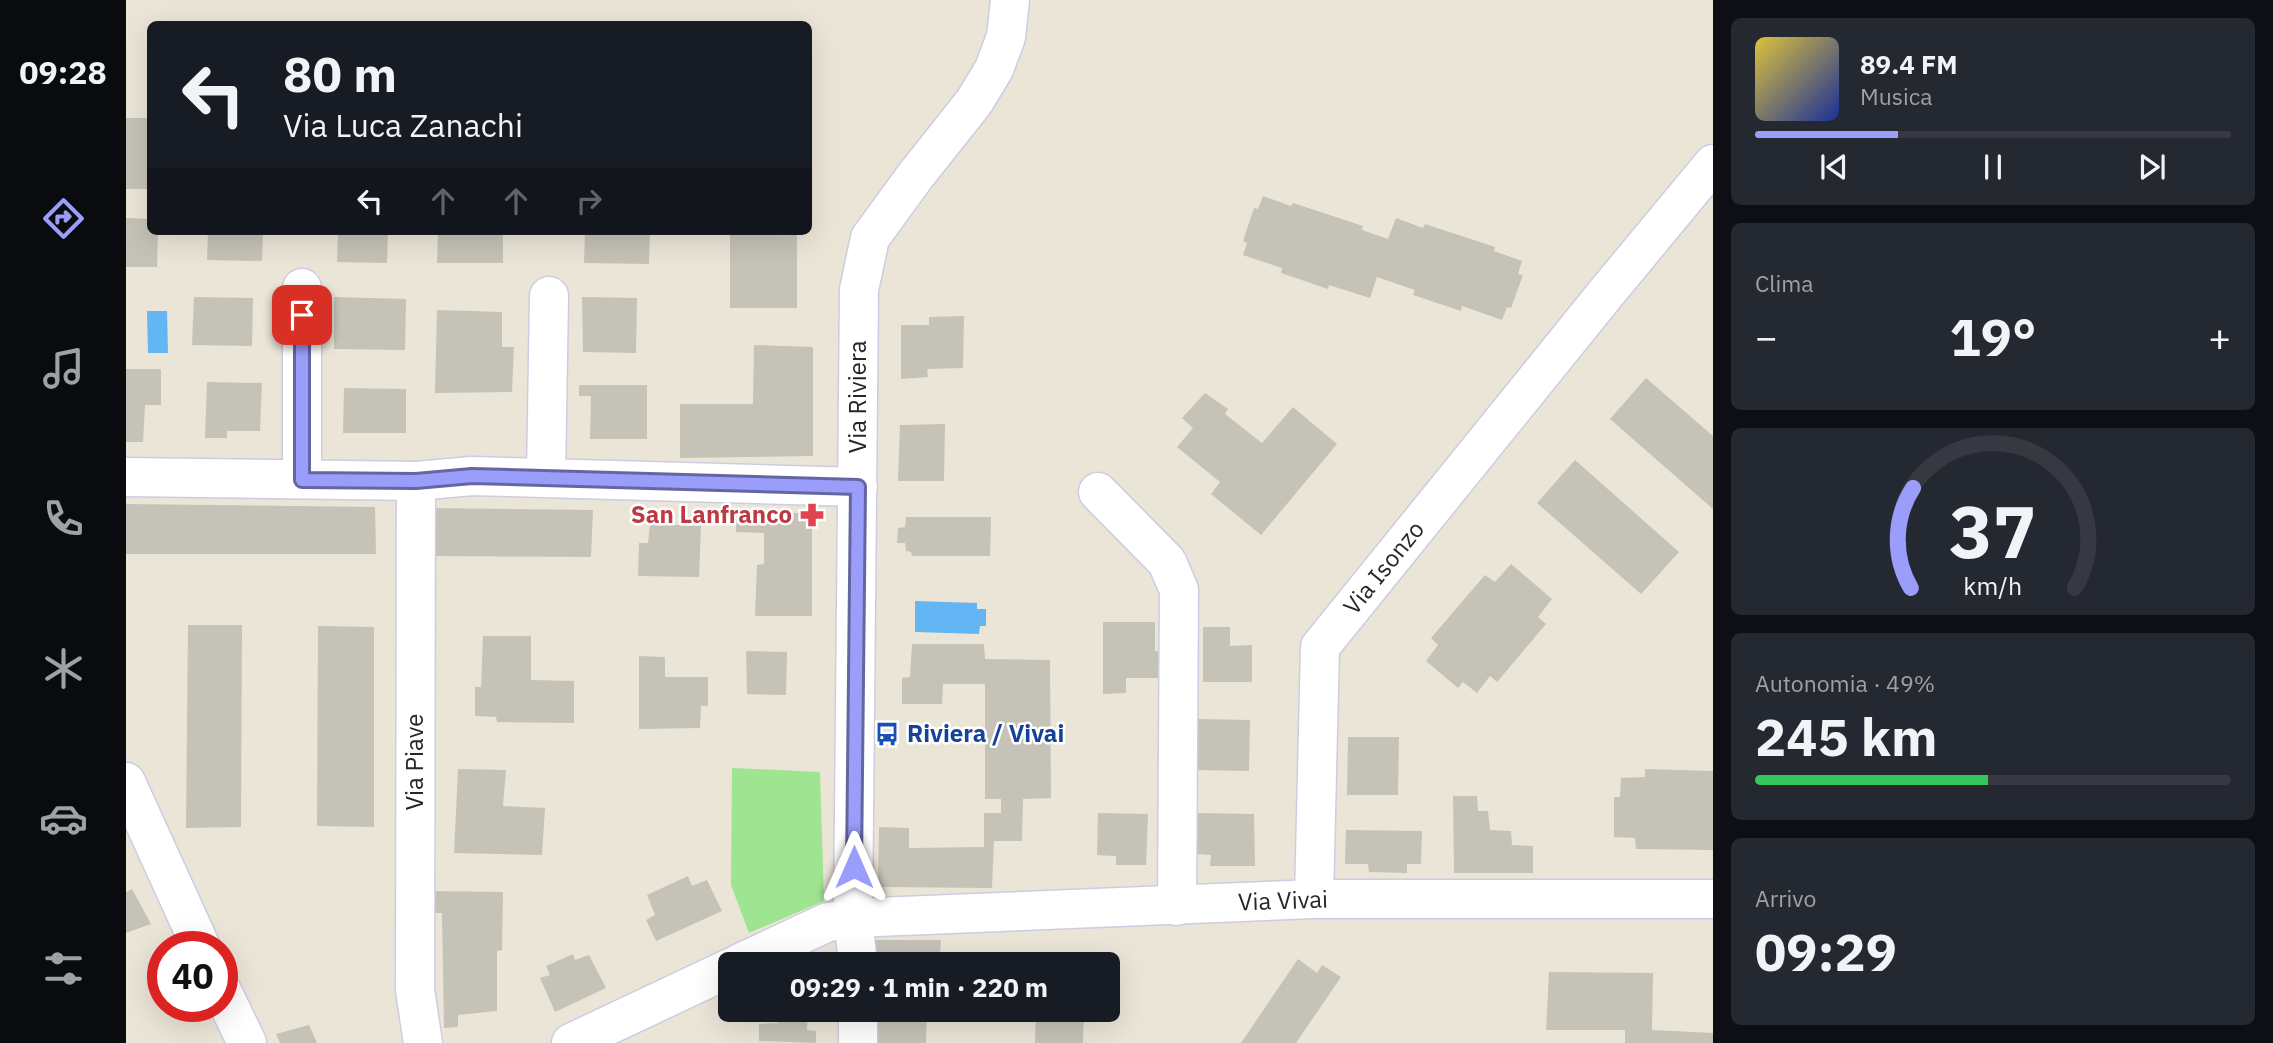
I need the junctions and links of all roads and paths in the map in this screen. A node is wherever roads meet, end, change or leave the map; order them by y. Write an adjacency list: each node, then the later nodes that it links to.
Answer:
1 (1010, 0): 9 (street, Via Riviera)
2 (1713, 164): 12 (street, Via Isonzo)
3 (302, 288): 7 (street)
4 (549, 296): 6 (street)
5 (126, 477): 7 (street)
6 (546, 478): 8 (street); 9 (street)
7 (302, 480): 8 (street)
8 (416, 481): 23 (street, Via Piave)
9 (858, 487): 15 (street, Via Riviera)
10 (1098, 492): 14 (street)
11 (126, 782): 16 (street)
12 (1314, 899): 13 (street, Via Vivai); 14 (street, Via Vivai)
13 (1713, 899)
14 (1177, 906): 15 (street, Via Vivai)
15 (853, 918): 17 (street, Via Vivai); 18 (street, Via Riviera)
16 (194, 931)
17 (764, 952)
18 (857, 952)
19 (718, 974): 24 (street)
20 (237, 1022): 22 (street)
21 (858, 1022): 25 (street)
22 (247, 1043)
23 (423, 1043)
24 (571, 1043)
25 (858, 1043)

